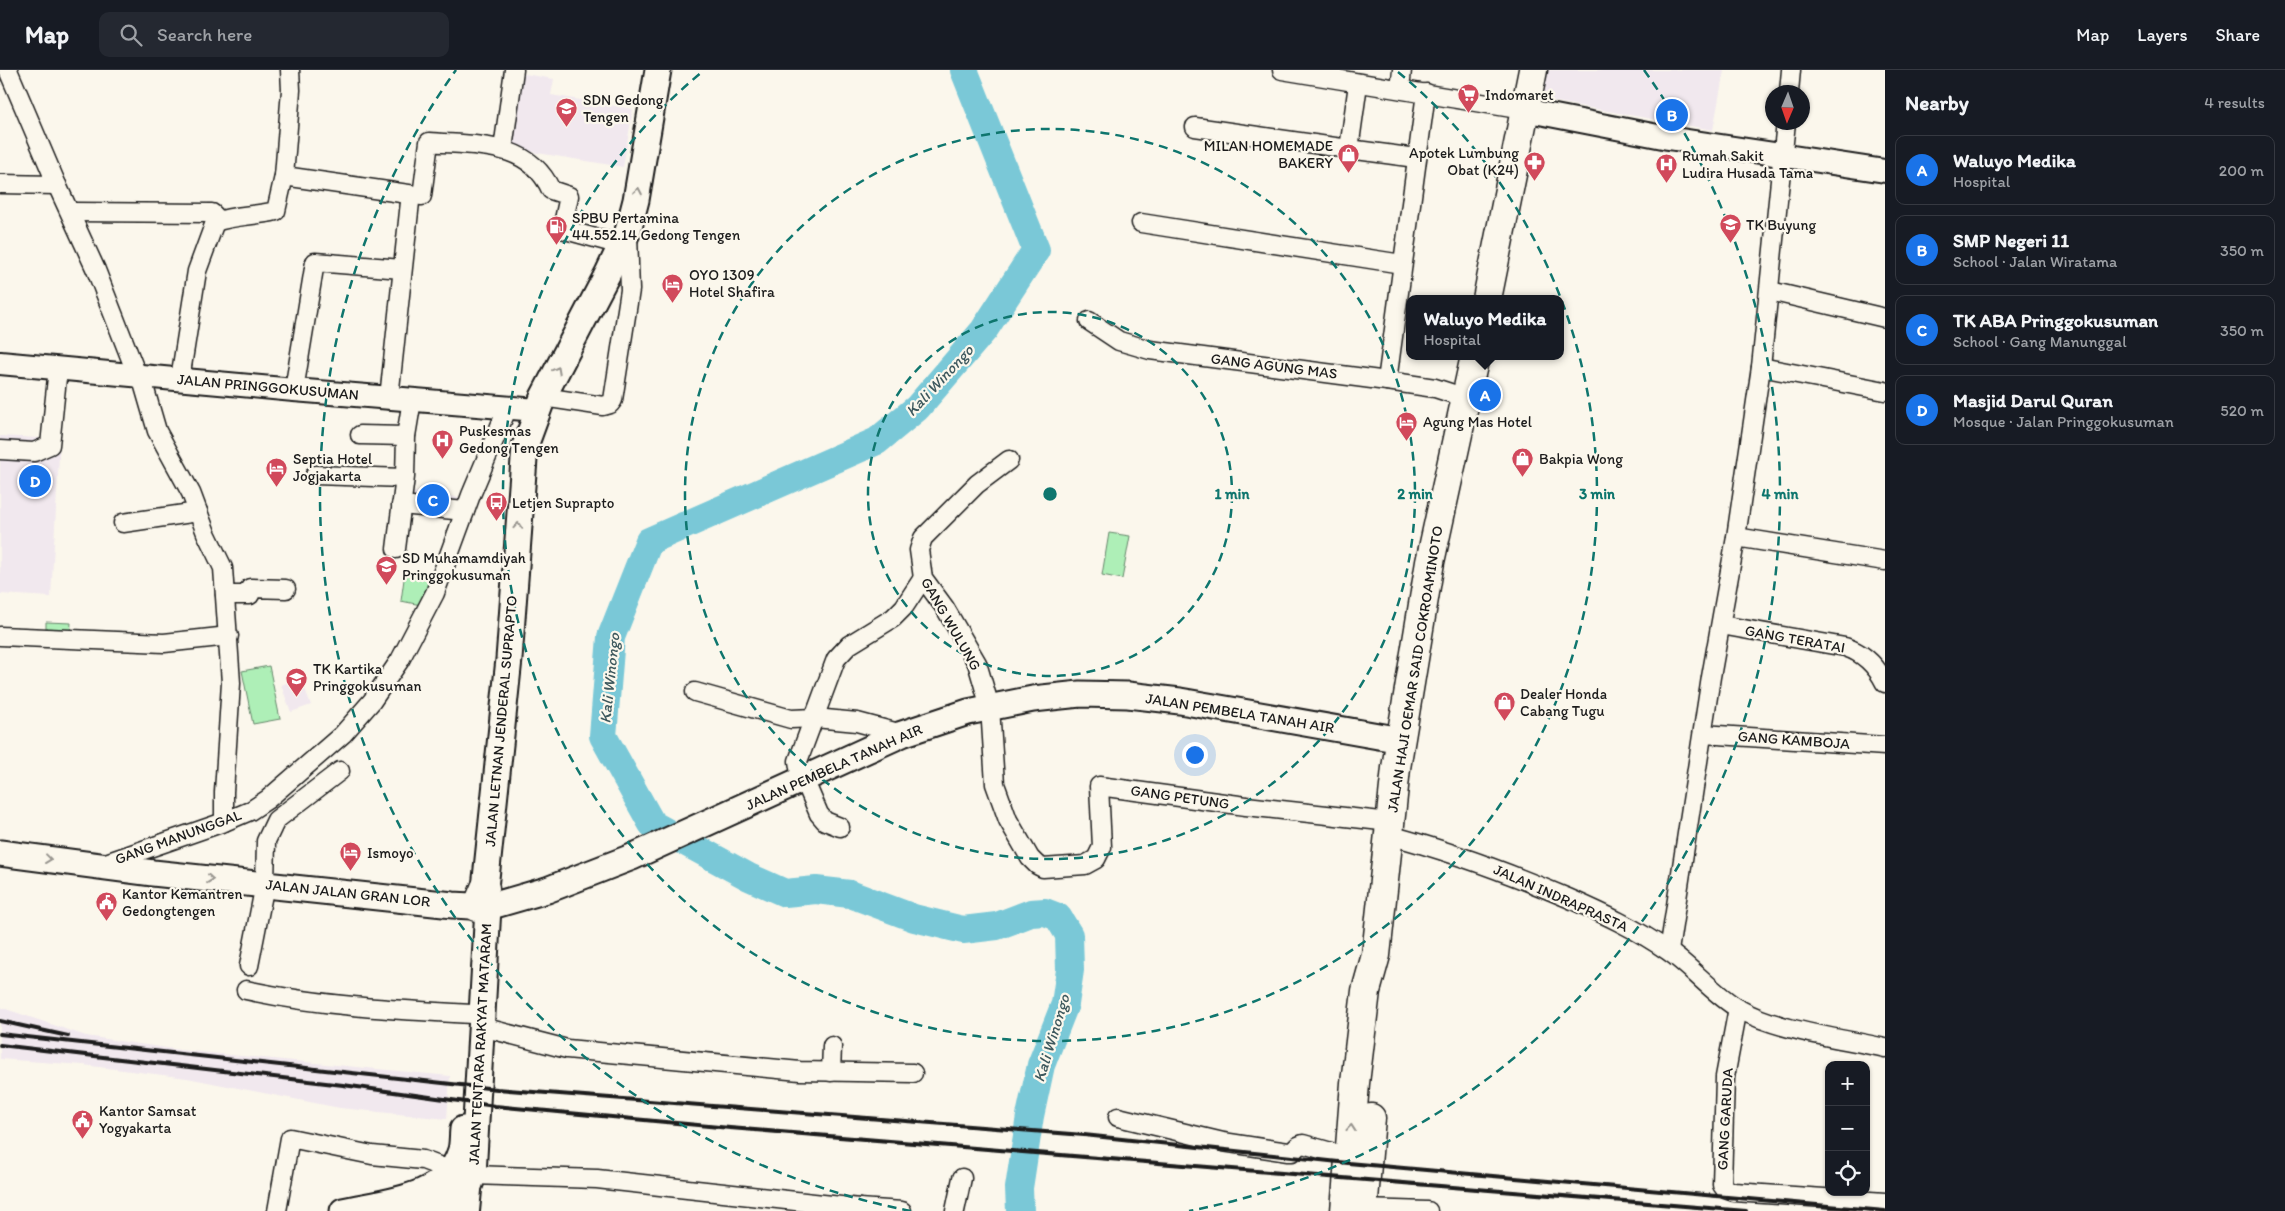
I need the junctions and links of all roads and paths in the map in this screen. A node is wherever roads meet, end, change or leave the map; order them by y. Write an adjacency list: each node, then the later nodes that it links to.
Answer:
1 (8, 70): 23 (street)
2 (290, 70): 21 (street)
3 (514, 70): 16 (street)
4 (658, 70): 28 (main road, JALAN LETNAN JENDERAL SUPRAPTO, one-way to 4)
5 (1282, 70): 9 (street)
6 (1402, 70): 11 (street)
7 (1533, 70): 13 (main road)
8 (1791, 70): 10 (street)
9 (1358, 84): 11 (street); 17 (street)
10 (1789, 85)
11 (1400, 89): 12 (street)
12 (1426, 93): 13 (street); 19 (street)
13 (1524, 110): 18 (street); 32 (main road)
14 (1195, 127): 17 (street)
15 (1785, 130): 18 (street)
16 (503, 149): 21 (street); 28 (street)
17 (1349, 149): 19 (street)
18 (1783, 155): 20 (street); 31 (street)
19 (1416, 158): 29 (street)
20 (1885, 171)
21 (284, 176): 26 (street)
22 (0, 184): 23 (street)
23 (57, 185): 25 (street)
24 (410, 202): 30 (street)
25 (71, 212): 26 (street); 39 (street)
26 (215, 222): 40 (street)
27 (1141, 223): 29 (street)
28 (624, 238): 47 (main road, JALAN LETNAN JENDERAL SUPRAPTO, one-way to 28); 47 (street)
29 (1402, 264): 41 (street)
30 (402, 269): 42 (street); 44 (street)
31 (1770, 291): 33 (street); 38 (street)
32 (1489, 295)
33 (1885, 318)
34 (1089, 320): 41 (street, GANG AGUNG MAS)
35 (1474, 360): 45 (main road, JALAN HAJI OEMAR SAID COKROAMINOTO)
36 (0, 363): 37 (street, JALAN PRINGGOKUSUMAN)
37 (58, 368): 39 (street, JALAN PRINGGOKUSUMAN); 51 (street)
38 (1761, 368): 43 (street); 59 (street)
39 (139, 376): 40 (street, JALAN PRINGGOKUSUMAN); 57 (street)
40 (180, 379): 42 (street, JALAN PRINGGOKUSUMAN)
41 (1387, 381): 45 (street, GANG AGUNG MAS)
42 (294, 390): 44 (street, JALAN PRINGGOKUSUMAN)
43 (1885, 391)
44 (390, 398): 46 (street, JALAN PRINGGOKUSUMAN)
45 (1466, 398): 74 (main road, JALAN HAJI OEMAR SAID COKROAMINOTO)
46 (412, 400): 48 (street, JALAN PRINGGOKUSUMAN); 50 (street)
47 (540, 403): 48 (street, JALAN PRINGGOKUSUMAN); 85 (main road, JALAN LETNAN JENDERAL SUPRAPTO, one-way to 47)
48 (508, 408): 56 (street, GANG MANUNGGAL)
49 (360, 435): 50 (street)
50 (406, 436): 54 (street)
51 (0, 450)
52 (1009, 460): 62 (street, GANG WULUNG)
53 (315, 475): 54 (street)
54 (404, 478): 55 (street)
55 (401, 505): 56 (street); 60 (street)
56 (465, 511): 78 (street, GANG MANUNGGAL)
57 (198, 512): 58 (street); 64 (street)
58 (123, 523)
59 (1736, 537): 61 (street); 65 (street)
60 (396, 549)
61 (1885, 562)
62 (923, 578): 70 (street, GANG WULUNG); 71 (street)
63 (286, 589): 64 (street)
64 (225, 595): 67 (street)
65 (1721, 625): 68 (street, GANG TERATAI); 73 (street)
66 (0, 636): 67 (street)
67 (229, 636): 78 (street)
68 (1885, 681)
69 (696, 692): 71 (street)
70 (990, 707): 72 (main road, JALAN PEMBELA TANAH AIR); 74 (main road, JALAN PEMBELA TANAH AIR); 83 (street, GANG WULUNG)
71 (815, 718): 72 (street); 77 (street)
72 (902, 734): 77 (main road, JALAN PEMBELA TANAH AIR)
73 (1703, 734): 75 (street, GANG KAMBOJA); 86 (street)
74 (1401, 740): 80 (main road, JALAN HAJI OEMAR SAID COKROAMINOTO)
75 (1885, 746)
76 (340, 772): 84 (street)
77 (795, 783): 79 (street); 85 (main road, JALAN PEMBELA TANAH AIR)
78 (224, 822): 82 (street, GANG MANUNGGAL)
79 (840, 827)
80 (1389, 829): 83 (street, GANG PETUNG); 86 (street, JALAN INDRAPRASTA); 87 (main road, JALAN HAJI OEMAR SAID COKROAMINOTO)
81 (0, 853): 82 (main road, JALAN JALAN GRAN LOR, one-way to 82)
82 (98, 866): 84 (main road, JALAN JALAN GRAN LOR, one-way to 84)
83 (1043, 868)
84 (265, 884): 85 (main road, JALAN JALAN GRAN LOR); 88 (street)
85 (484, 901): 91 (main road, JALAN TENTARA RAKYAT MATARAM)
86 (1669, 951): 90 (street, JALAN INDRAPRASTA)
87 (1376, 955): 97 (main road, JALAN HAJI OEMAR SAID COKROAMINOTO, one-way to 87); 103 (main road, JALAN HAJI OEMAR SAID COKROAMINOTO)
88 (249, 966)
89 (246, 990): 91 (street)
90 (1738, 1008): 93 (street, JALAN INDRAPRASTA); 100 (street, GANG GARUDA)
91 (477, 1020): 94 (street); 98 (main road, JALAN TENTARA RAKYAT MATARAM)
92 (832, 1046): 94 (street)
93 (1885, 1048)
94 (831, 1072): 95 (street)
95 (913, 1073)
96 (1118, 1117): 97 (street)
97 (1349, 1157): 103 (main road, JALAN HAJI OEMAR SAID COKROAMINOTO)
98 (465, 1175): 101 (main road, JALAN TENTARA RAKYAT MATARAM); 102 (street); 104 (street); 105 (main road, JALAN TENTARA RAKYAT MATARAM); 107 (street, JALAN TENTARA RAKYAT MATARAM)
99 (962, 1178): 109 (street)
100 (1885, 1202)
101 (440, 1208): 106 (main road, JALAN TENTARA RAKYAT MATARAM)
102 (858, 1209): 108 (street)
103 (1357, 1210): 110 (street)
104 (277, 1211)
105 (344, 1211)
106 (410, 1211)
107 (468, 1211)
108 (902, 1211)
109 (955, 1211)
110 (1428, 1211)

